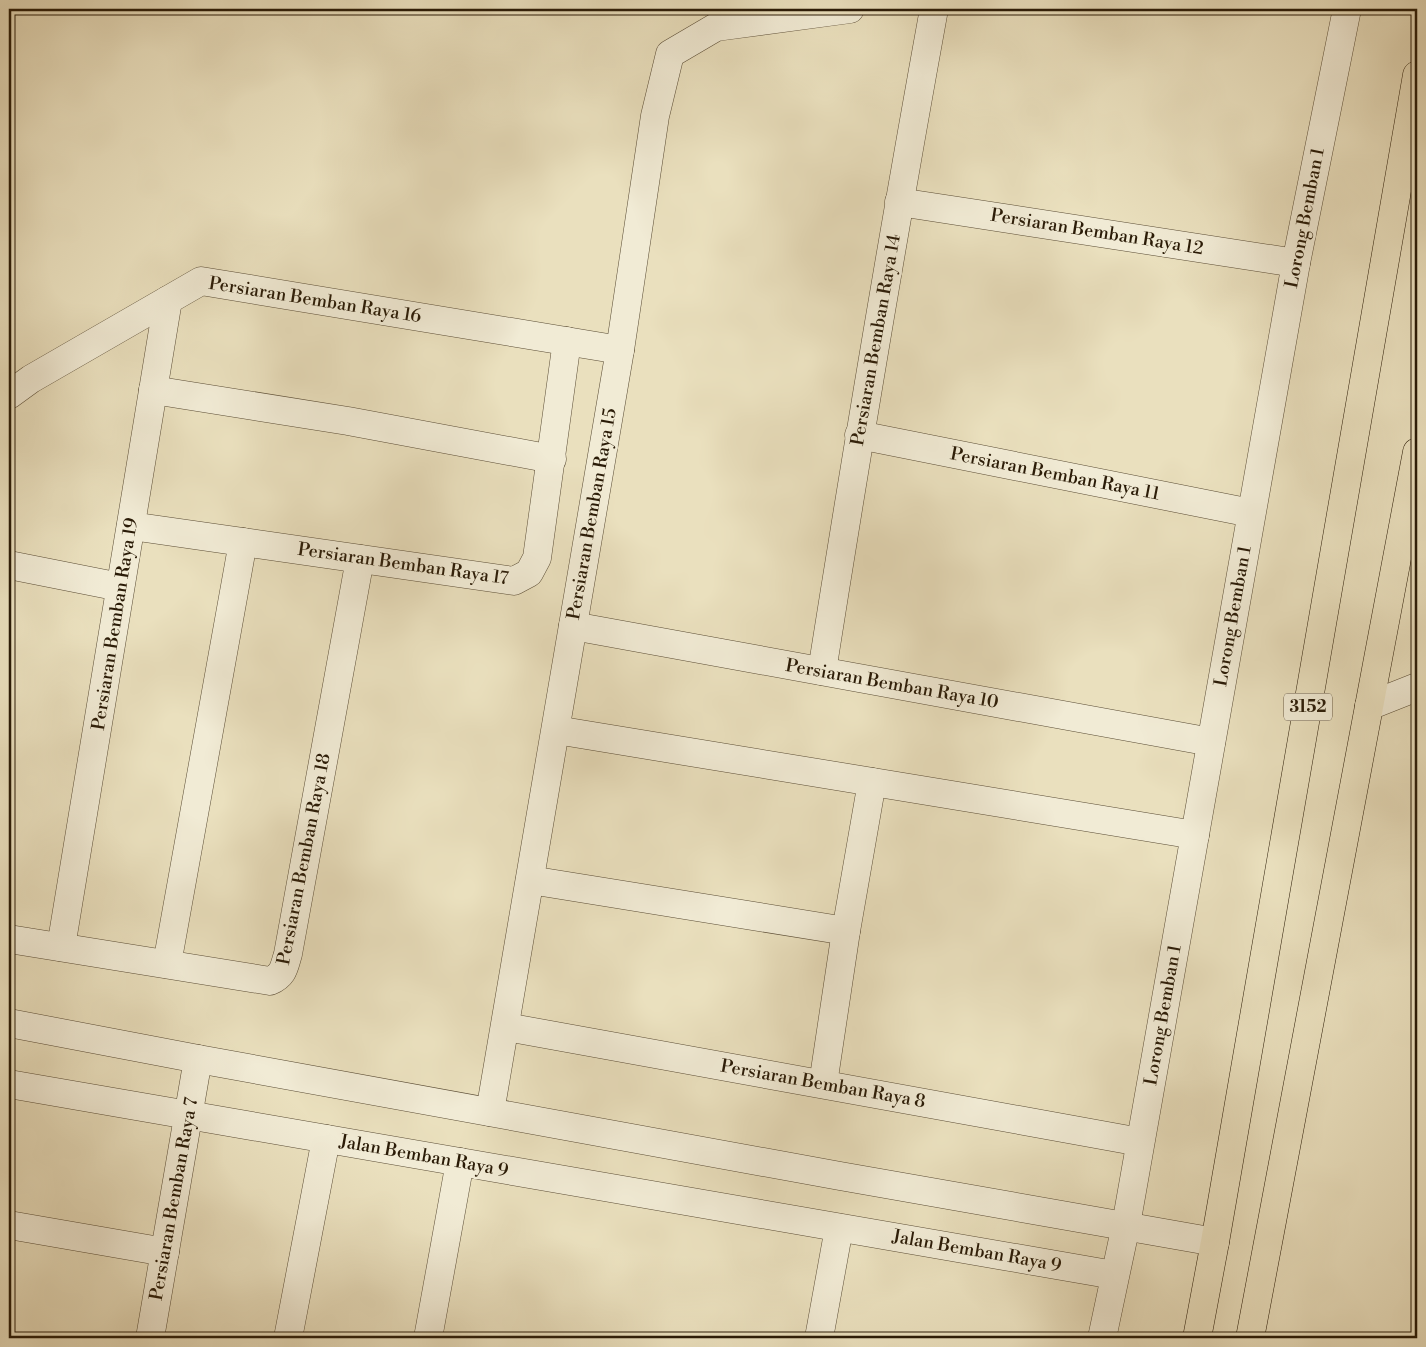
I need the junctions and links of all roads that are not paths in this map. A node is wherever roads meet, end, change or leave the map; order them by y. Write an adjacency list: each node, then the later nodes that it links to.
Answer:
1 (850, 9): 9 (street, Persiaran Bemban Raya 15)
2 (934, 9): 5 (street, Persiaran Bemban Raya 14)
3 (1347, 9): 6 (street, Lorong Bemban 1)
4 (1417, 75): 47 (main road, 3152)
5 (899, 202): 6 (street, Persiaran Bemban Raya 12); 12 (street, Persiaran Bemban Raya 14)
6 (1296, 263): 15 (street, Lorong Bemban 1)
7 (168, 300): 8 (street, Persiaran Bemban Raya 16); 10 (street, Persiaran Bemban Raya 19); 11 (street, Persiaran Bemban Raya 16)
8 (567, 341): 9 (street, Persiaran Bemban Raya 16); 14 (street, Persiaran Bemban Raya 17)
9 (620, 350): 21 (street, Persiaran Bemban Raya 15)
10 (153, 390): 14 (street); 16 (street, Persiaran Bemban Raya 19)
11 (9, 395)
12 (859, 435): 15 (street, Persiaran Bemban Raya 11); 22 (street, Persiaran Bemban Raya 14)
13 (1417, 452): 24 (main road)
14 (552, 459): 18 (street, Persiaran Bemban Raya 17)
15 (1250, 513): 26 (street, Lorong Bemban 1)
16 (131, 526): 17 (street, Persiaran Bemban Raya 17); 20 (street, Persiaran Bemban Raya 19)
17 (244, 542): 18 (street, Persiaran Bemban Raya 17); 33 (street)
18 (360, 559): 33 (street, Persiaran Bemban Raya 18)
19 (9, 565): 20 (street)
20 (120, 587): 32 (street, Persiaran Bemban Raya 19)
21 (573, 626): 22 (street, Persiaran Bemban Raya 10); 25 (street, Persiaran Bemban Raya 15)
22 (822, 671): 26 (street, Persiaran Bemban Raya 10)
23 (1417, 687): 24 (street)
24 (1369, 706): 56 (main road)
25 (556, 730): 27 (street); 29 (street, Persiaran Bemban Raya 15)
26 (1211, 742): 28 (street, Lorong Bemban 1)
27 (872, 782): 28 (street); 30 (street)
28 (1195, 835): 42 (street, Lorong Bemban 1)
29 (530, 880): 30 (street); 35 (street, Persiaran Bemban Raya 15)
30 (846, 931): 38 (street)
31 (9, 939): 32 (street, Persiaran Bemban Raya 18)
32 (61, 947): 33 (street, Persiaran Bemban Raya 18)
33 (167, 964)
34 (9, 1023): 36 (street)
35 (506, 1027): 38 (street, Persiaran Bemban Raya 8); 39 (street, Persiaran Bemban Raya 15)
36 (198, 1060): 39 (street); 40 (street, Persiaran Bemban Raya 7)
37 (9, 1084): 40 (street, Jalan Bemban Raya 9)
38 (823, 1084): 42 (street, Persiaran Bemban Raya 8)
39 (490, 1112): 45 (street)
40 (189, 1115): 41 (street, Jalan Bemban Raya 9); 48 (street, Persiaran Bemban Raya 7)
41 (326, 1138): 43 (street, Jalan Bemban Raya 9); 51 (street)
42 (1140, 1142): 45 (street, Lorong Bemban 1)
43 (460, 1162): 46 (street, Jalan Bemban Raya 9); 52 (street)
44 (9, 1225): 48 (street)
45 (1126, 1225): 47 (street); 49 (street, Lorong Bemban 1)
46 (840, 1228): 49 (street, Jalan Bemban Raya 9); 53 (street)
47 (1215, 1242): 55 (main road, 3152)
48 (165, 1252): 50 (street, Persiaran Bemban Raya 7)
49 (1114, 1275): 54 (street, Lorong Bemban 1)
50 (150, 1338)
51 (288, 1338)
52 (428, 1338)
53 (818, 1338)
54 (1102, 1338)
55 (1197, 1338)
56 (1250, 1338)

